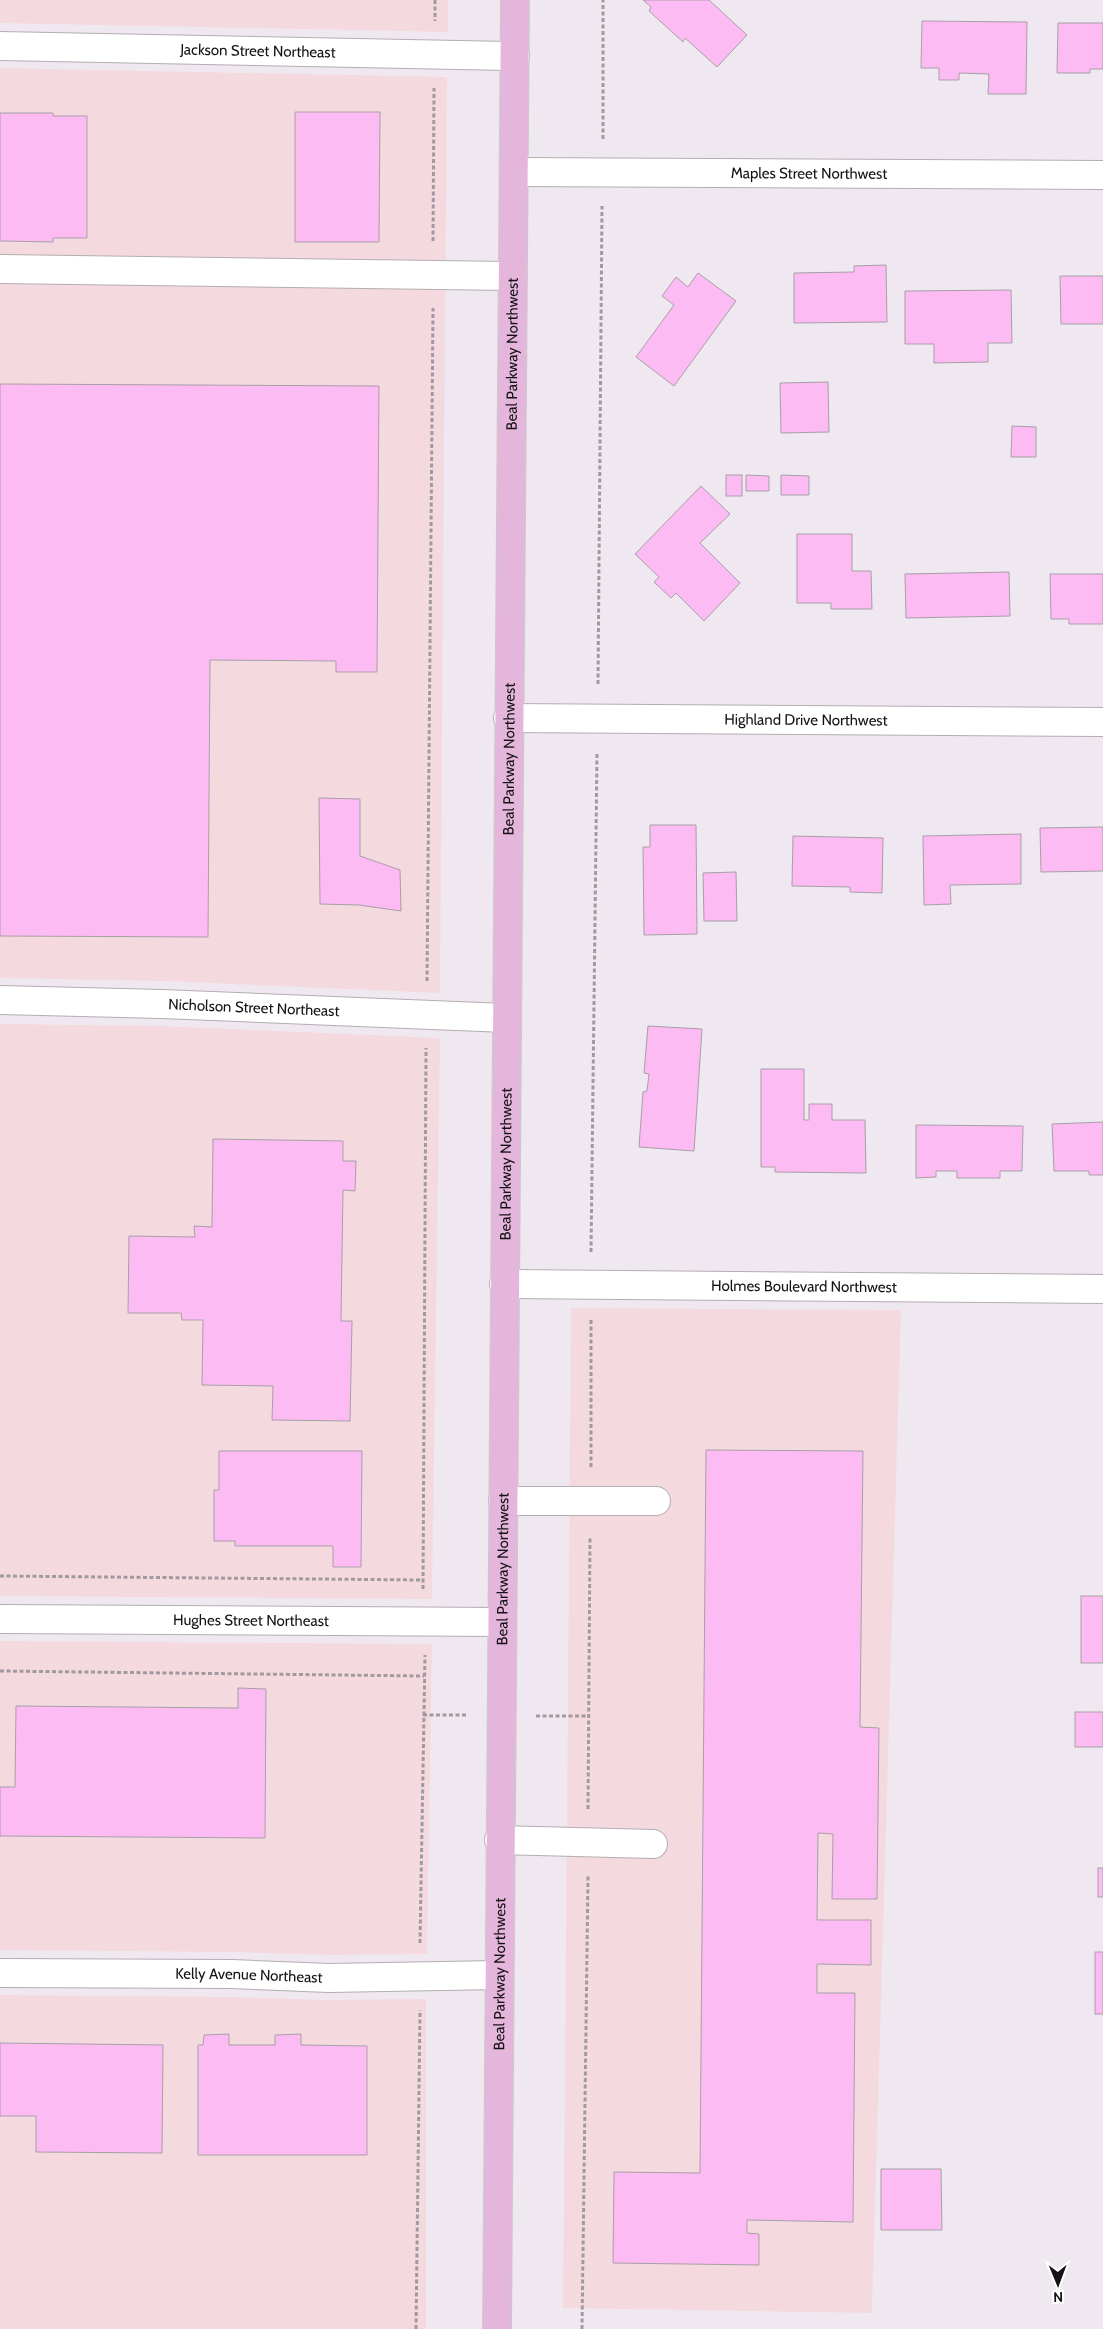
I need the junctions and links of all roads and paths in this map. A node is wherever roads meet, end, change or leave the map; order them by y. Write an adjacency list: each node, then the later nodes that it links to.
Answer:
1 (434, 0): 5 (path)
2 (515, 0): 6 (main road, Beal Parkway Northwest)
3 (603, 0): 8 (path)
4 (0, 46): 5 (street, Jackson Street Northeast)
5 (435, 54): 6 (street, Jackson Street Northeast); 11 (path)
6 (515, 56): 7 (main road, Beal Parkway Northwest)
7 (514, 172): 8 (street, Maples Street Northwest); 12 (main road, Beal Parkway Northwest)
8 (603, 172): 9 (street, Maples Street Northwest); 14 (path)
9 (1103, 175)
10 (0, 269): 11 (street)
11 (433, 275): 12 (street); 17 (path)
12 (513, 276): 13 (main road, Beal Parkway Northwest)
13 (508, 718): 14 (street, Highland Drive Northwest); 18 (main road, Beal Parkway Northwest)
14 (597, 719): 15 (street, Highland Drive Northwest); 20 (path)
15 (1103, 722)
16 (0, 1000): 17 (street, Nicholson Street Northeast)
17 (426, 1015): 18 (street, Nicholson Street Northeast); 26 (path)
18 (506, 1018): 19 (main road, Beal Parkway Northwest)
19 (504, 1284): 20 (street, Holmes Boulevard Northwest); 22 (main road, Beal Parkway Northwest)
20 (591, 1285): 21 (street, Holmes Boulevard Northwest); 23 (path)
21 (1103, 1289)
22 (503, 1501): 23 (street); 29 (main road, Beal Parkway Northwest)
23 (591, 1501): 24 (street); 33 (path)
24 (656, 1501)
25 (0, 1576): 26 (path)
26 (422, 1580): 28 (path)
27 (0, 1619): 28 (street, Hughes Street Northeast)
28 (427, 1621): 29 (street, Hughes Street Northeast); 31 (path)
29 (502, 1622): 32 (main road, Beal Parkway Northwest)
30 (0, 1671): 31 (path)
31 (424, 1676): 37 (path)
32 (499, 1840): 33 (street); 36 (main road, Beal Parkway Northwest)
33 (588, 1842): 34 (street); 40 (path)
34 (653, 1844)
35 (0, 1973): 37 (street, Kelly Avenue Northeast)
36 (498, 1975): 37 (street, Kelly Avenue Northeast); 39 (main road, Beal Parkway Northwest)
37 (420, 1976): 38 (path)
38 (416, 2329)
39 (497, 2329)
40 (582, 2329)

